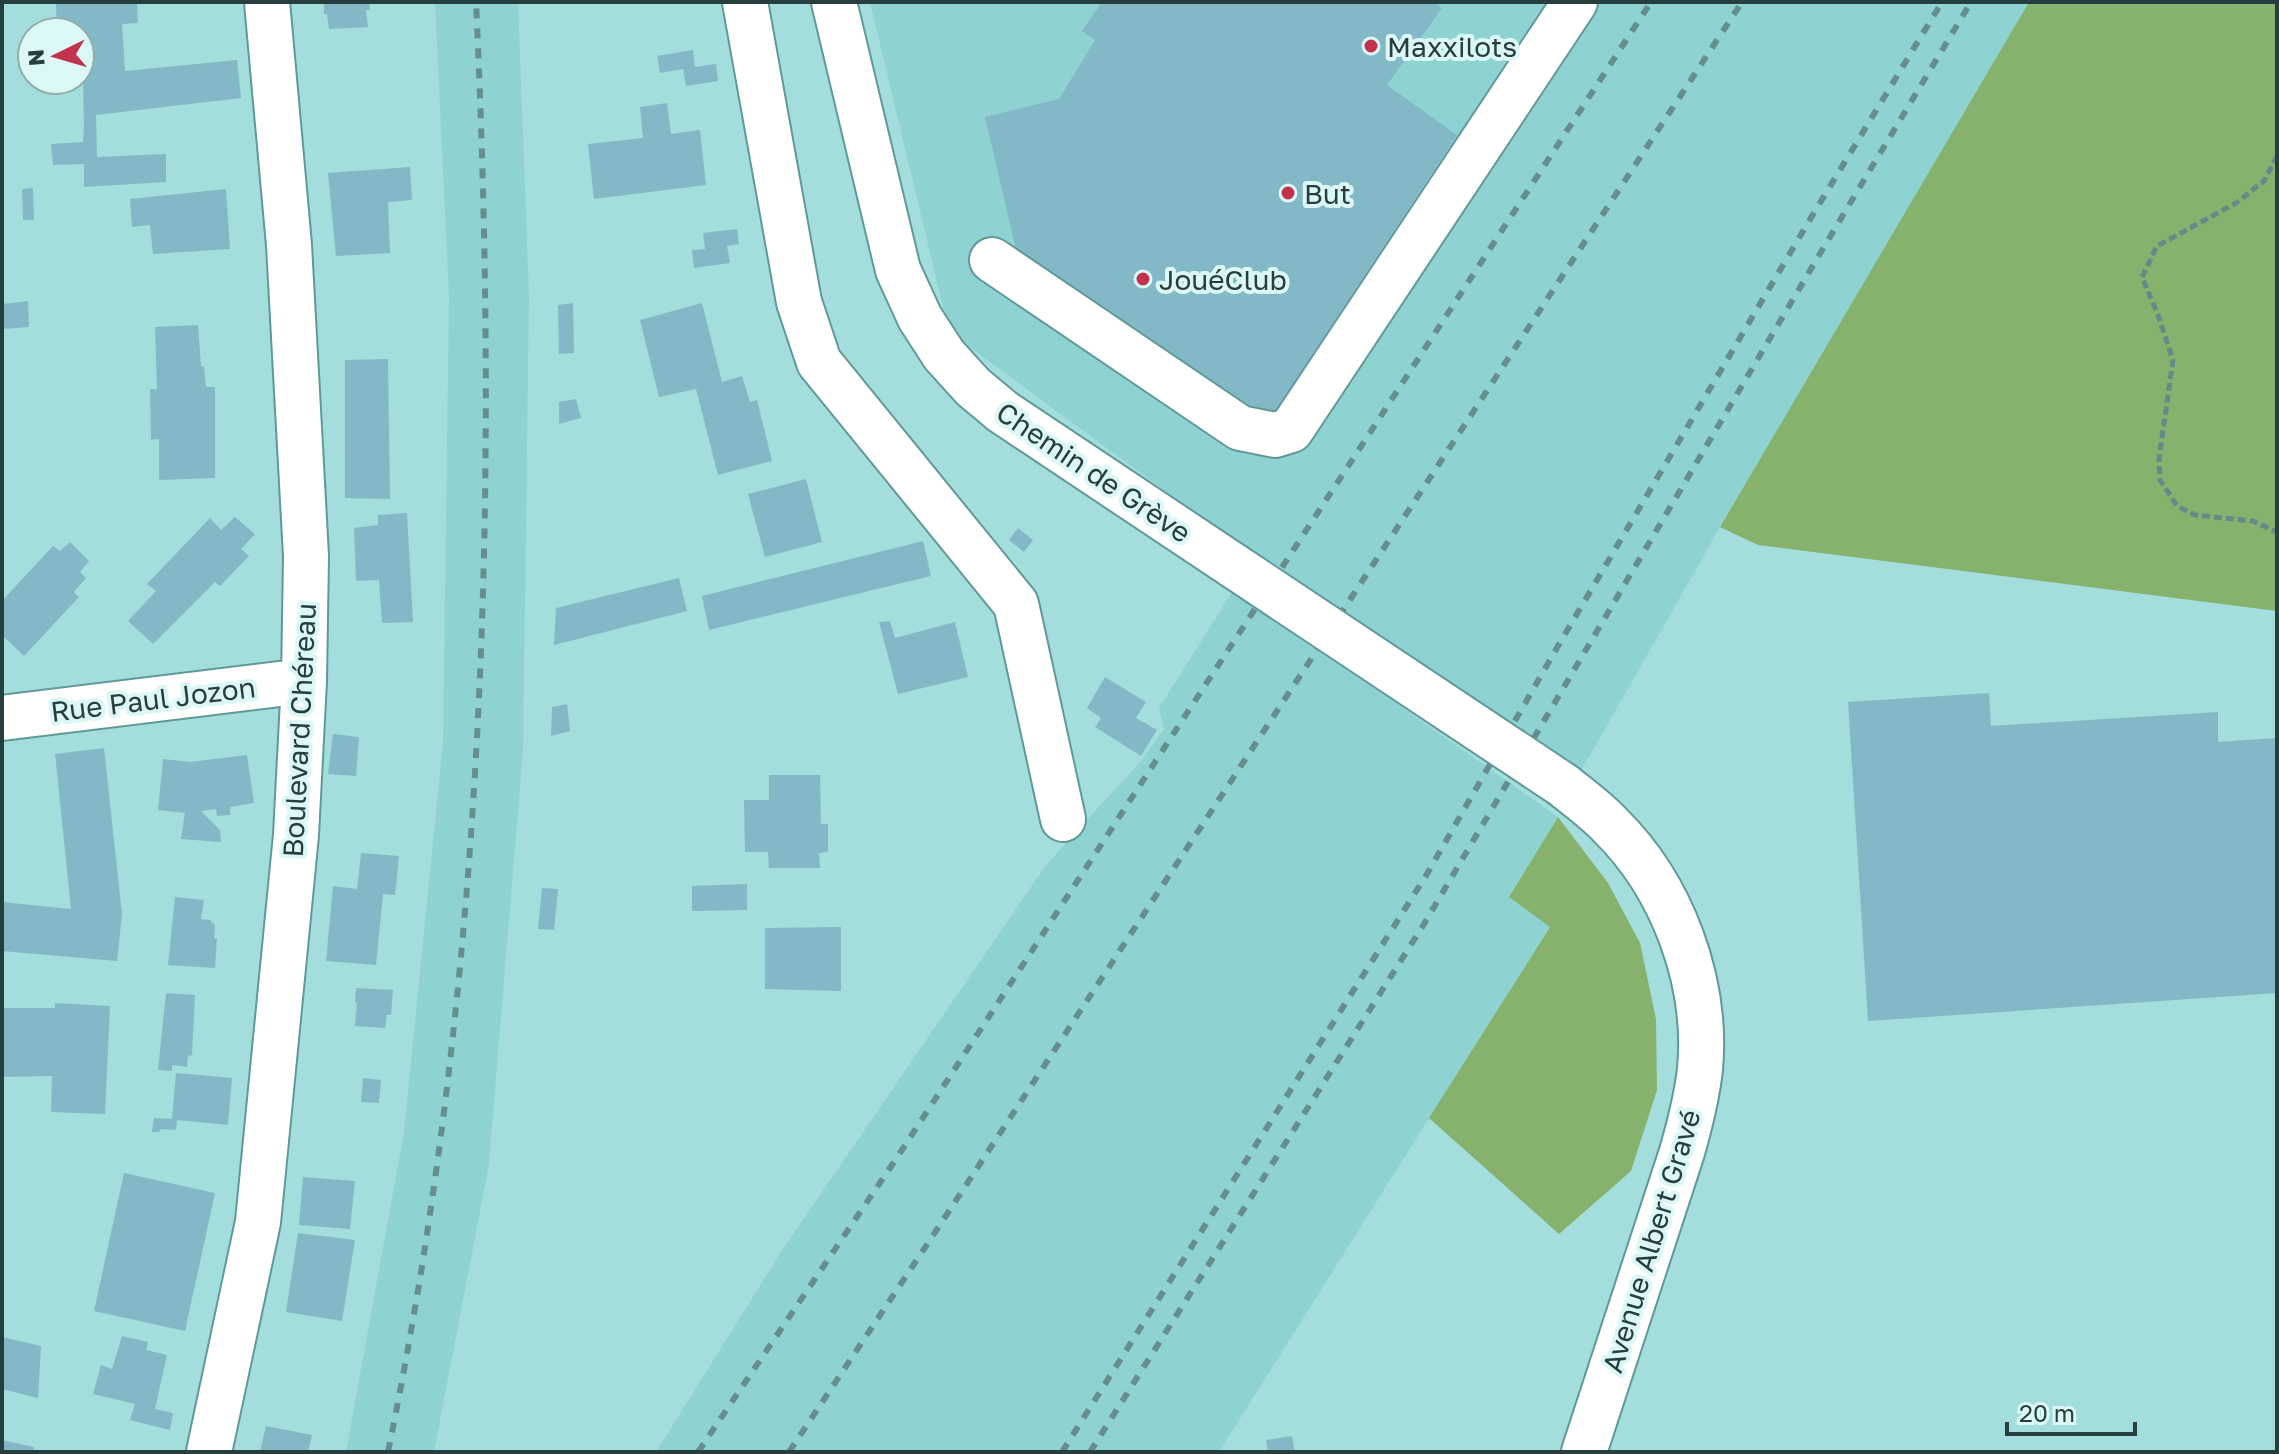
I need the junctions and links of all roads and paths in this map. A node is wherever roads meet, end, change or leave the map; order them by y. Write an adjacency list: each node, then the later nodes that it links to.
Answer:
1 (267, 2): 8 (street, Boulevard Chéreau)
2 (745, 2): 11 (street)
3 (834, 2): 10 (street, Chemin de Grève, bridge)
4 (1575, 2): 6 (street)
5 (2277, 156): 7 (path)
6 (992, 260)
7 (2277, 532)
8 (304, 681): 9 (street, Rue Paul Jozon); 12 (street, Boulevard Chéreau)
9 (2, 718)
10 (1563, 785): 13 (street, Avenue Albert Gravé)
11 (1063, 819)
12 (209, 1452)
13 (1584, 1452)

